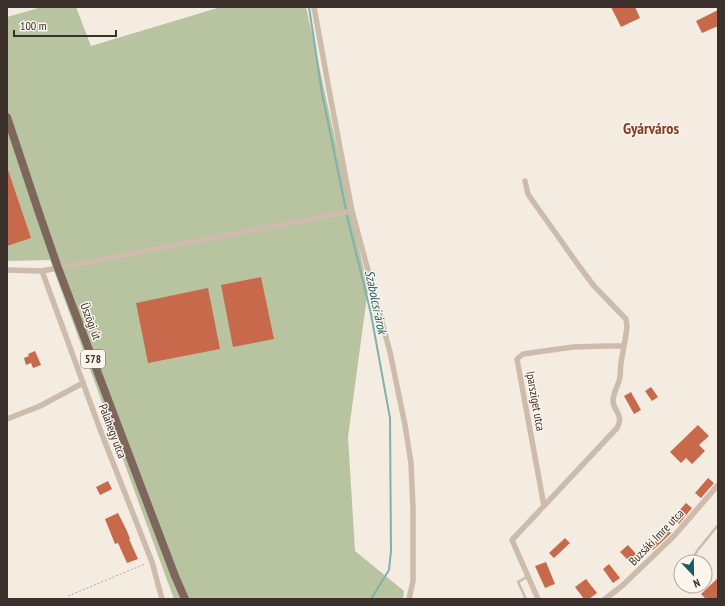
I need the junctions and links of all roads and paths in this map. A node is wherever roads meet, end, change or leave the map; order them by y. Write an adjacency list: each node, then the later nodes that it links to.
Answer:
1 (314, 7): 4 (street)
2 (7, 117): 5 (main road, Üszögi út / 578)
3 (525, 181): 8 (street)
4 (348, 212): 5 (street); 20 (street)
5 (58, 268): 7 (street); 19 (main road, Üszögi út / 578)
6 (7, 270): 7 (street)
7 (42, 271): 9 (street, Palahegy utca)
8 (624, 346): 12 (street); 12 (street, Iparsziget utca)
9 (83, 383): 10 (street); 15 (street, Palahegy utca)
10 (7, 419)
11 (718, 485): 23 (street, Buzsáki Imre utca)
12 (544, 506): 16 (street)
13 (718, 526): 14 (lane)
14 (695, 554)
15 (152, 562): 17 (path); 18 (street, Palahegy utca)
16 (528, 576): 21 (lane); 22 (street)
17 (68, 596)
18 (162, 599)
19 (185, 599)
20 (409, 599)
21 (526, 599)
22 (538, 599)
23 (605, 599)

